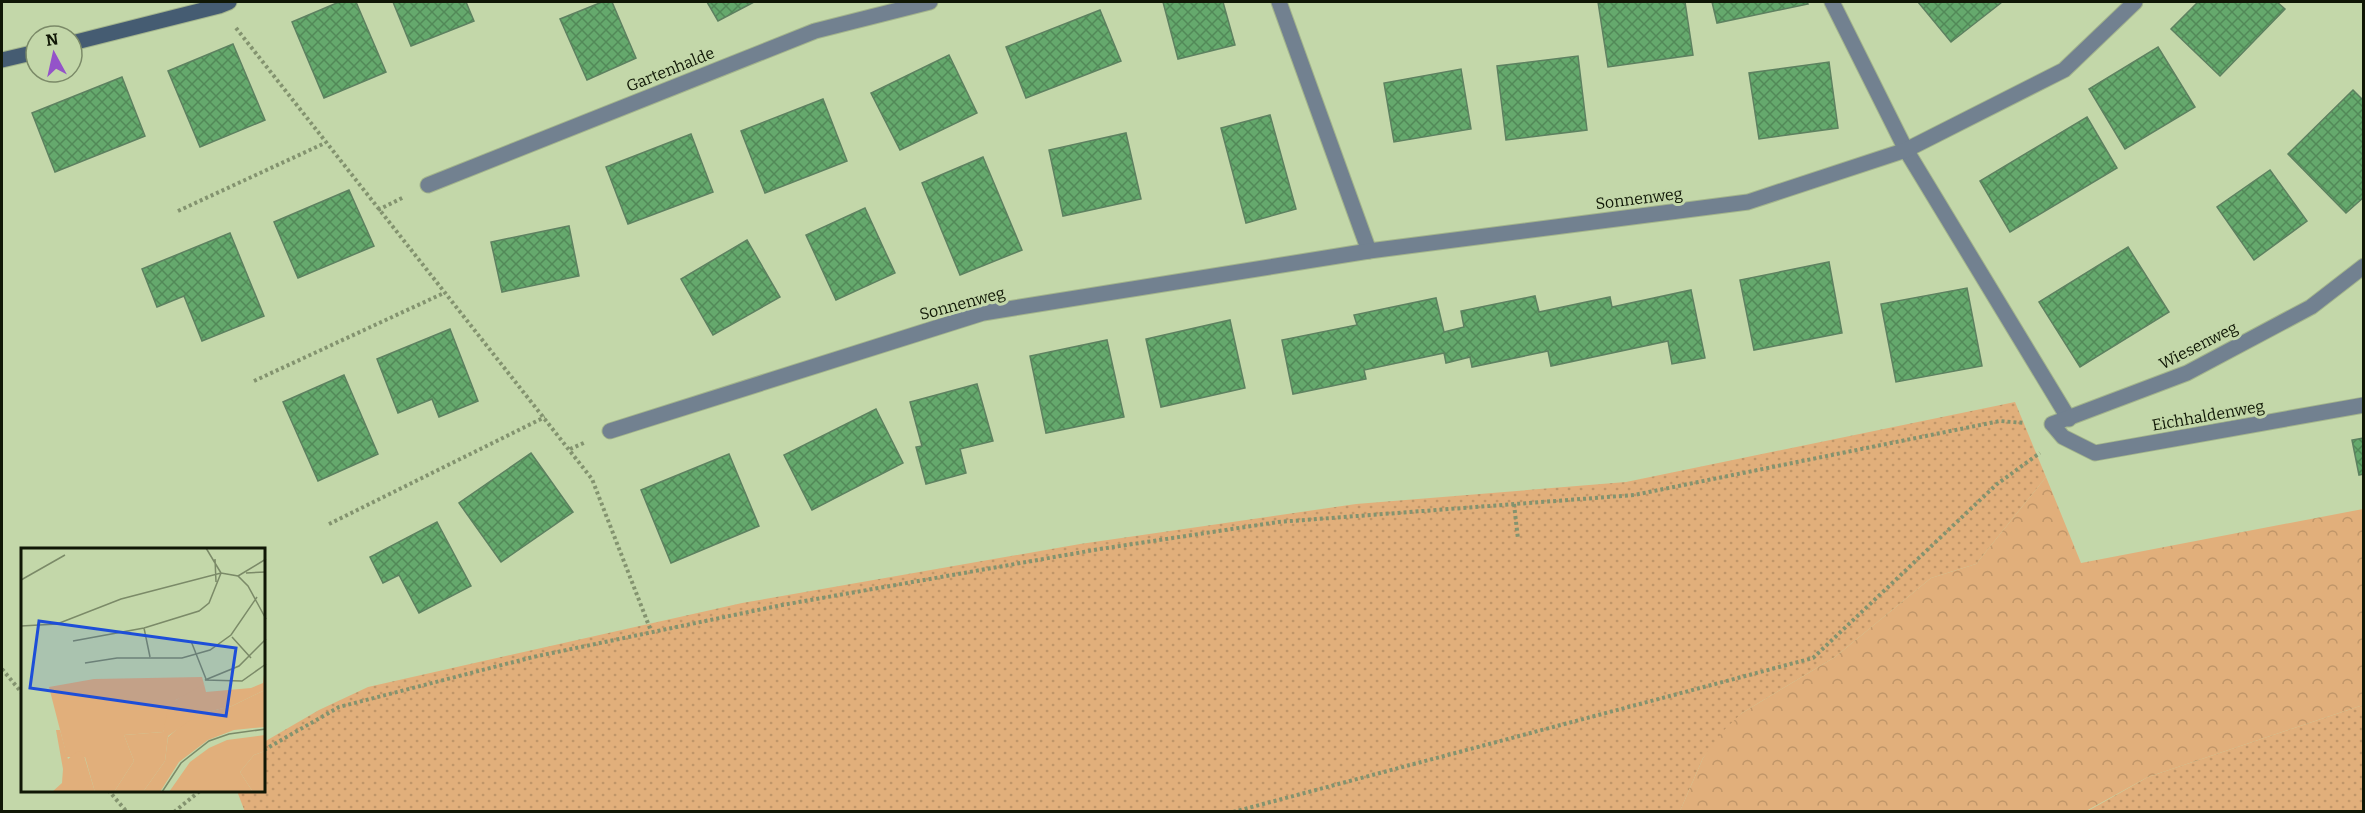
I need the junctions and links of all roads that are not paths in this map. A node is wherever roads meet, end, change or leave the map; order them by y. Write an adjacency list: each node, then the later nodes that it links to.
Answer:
1 (930, 2): 10 (street, Gartenhalde)
2 (1279, 2): 11 (street)
3 (1832, 2): 9 (street)
4 (2135, 2): 9 (street, Sonnenweg)
5 (224, 4): 6 (street)
6 (84, 40)
7 (24, 55): 8 (street)
8 (2, 60)
9 (1906, 150): 11 (street, Sonnenweg); 14 (street)
10 (428, 184)
11 (1369, 251): 16 (street, Sonnenweg)
12 (2364, 266): 14 (street, Wiesenweg)
13 (2364, 405): 15 (street, Eichhaldenweg)
14 (2069, 418): 15 (street, Wiesenweg)
15 (2052, 424)
16 (610, 431)

